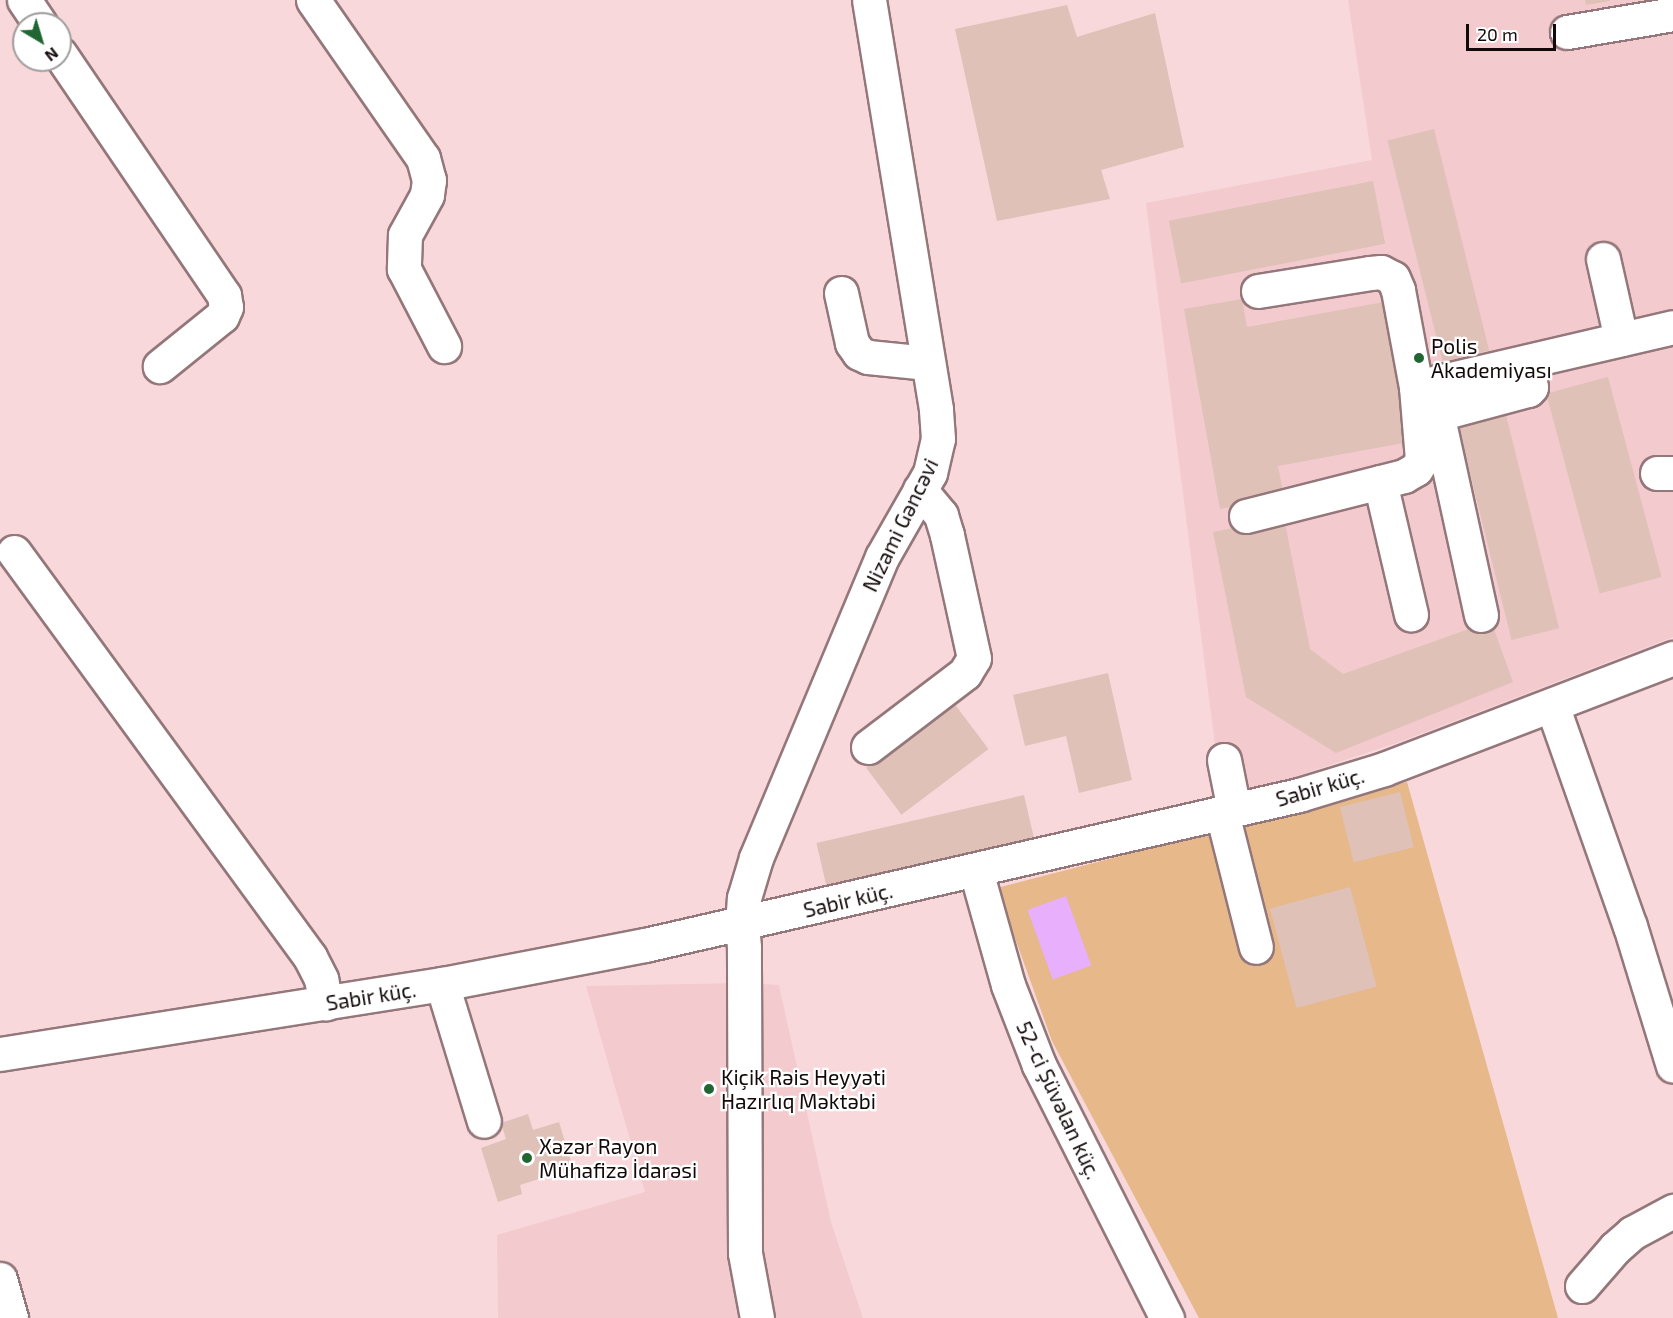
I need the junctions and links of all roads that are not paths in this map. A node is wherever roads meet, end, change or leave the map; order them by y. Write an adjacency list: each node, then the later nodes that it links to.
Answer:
1 (313, 0): 11 (street)
2 (869, 0): 13 (street, Nizami Gəncəvi)
3 (1673, 14): 4 (street)
4 (1567, 32)
5 (72, 72): 14 (street)
6 (1603, 259): 10 (street)
7 (1258, 291): 15 (street)
8 (841, 293): 13 (street)
9 (1673, 327): 10 (street)
10 (1621, 339): 12 (street)
11 (444, 346)
12 (1526, 362): 15 (street); 21 (street)
13 (928, 363): 17 (street, Nizami Gəncəvi)
14 (160, 366)
15 (1416, 387): 16 (street)
16 (1380, 482): 18 (street); 20 (street)
17 (920, 490): 24 (street); 28 (street, Nizami Gəncəvi)
18 (1246, 516)
19 (14, 552): 31 (street)
20 (1411, 614)
21 (1481, 615)
22 (1673, 658): 23 (street, Sabir küç.)
23 (1552, 705): 26 (street, Sabir küç.); 33 (street)
24 (868, 747)
25 (1224, 760): 26 (street)
26 (1228, 811): 27 (street, Sabir küç.); 29 (street)
27 (976, 871): 28 (street, Sabir küç.); 40 (street, 52-ci Şüvəlan küç.)
28 (742, 925): 30 (street, Sabir küç.); 39 (street, Nizami Gəncəvi)
29 (1256, 947)
30 (442, 984): 31 (street, Sabir küç.); 34 (street)
31 (326, 1003): 32 (street, Sabir küç.)
32 (0, 1054)
33 (1673, 1066)
34 (484, 1121)
35 (1673, 1210): 37 (street)
36 (0, 1279): 38 (street)
37 (1582, 1286)
38 (11, 1318)
39 (757, 1318)
40 (1167, 1318)

